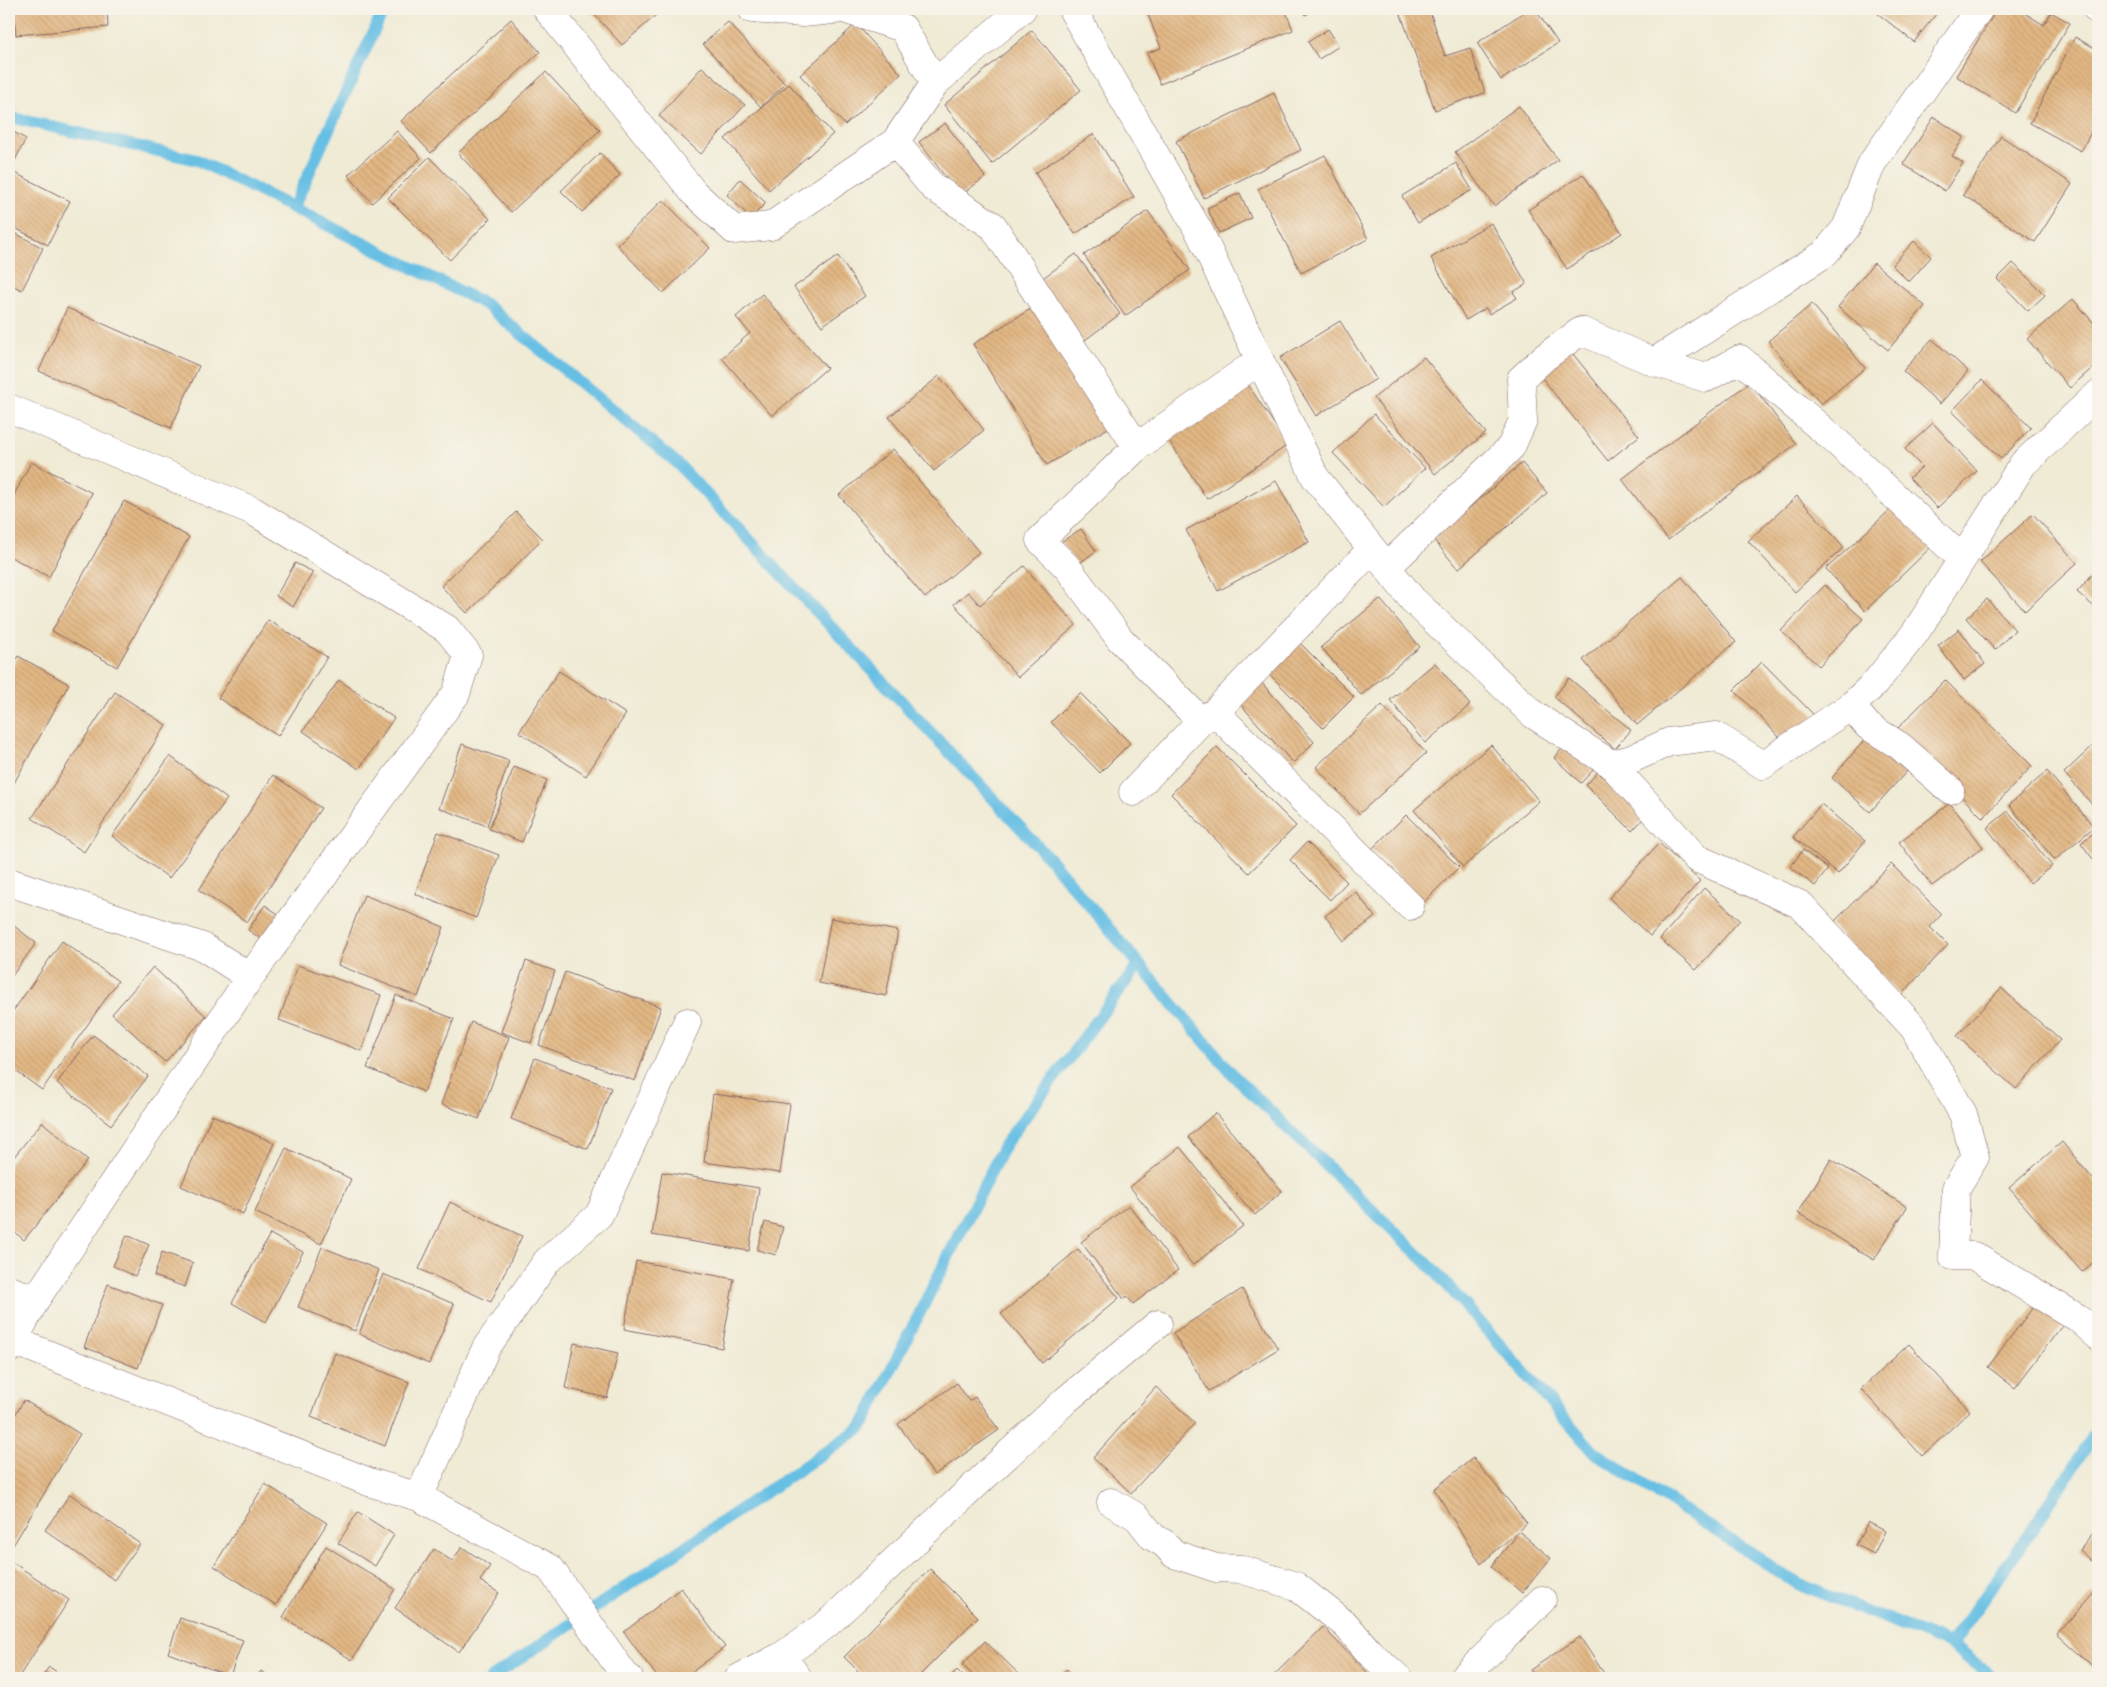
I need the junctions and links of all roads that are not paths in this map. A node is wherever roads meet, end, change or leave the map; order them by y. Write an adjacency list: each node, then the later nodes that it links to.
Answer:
1 (547, 9): 7 (street)
2 (752, 9): 6 (street)
3 (1022, 9): 6 (street)
4 (1072, 9): 8 (street)
5 (1979, 9): 9 (street)
6 (935, 83): 7 (street)
7 (895, 142): 12 (street)
8 (1260, 360): 12 (street); 13 (street)
9 (1654, 362): 13 (street); 14 (street)
10 (2098, 394): 14 (street)
11 (9, 408): 22 (street)
12 (1137, 447): 16 (street)
13 (1379, 558): 16 (street); 17 (street)
14 (1962, 560): 15 (street)
15 (1852, 706): 17 (street); 18 (street)
16 (1208, 716): 19 (street); 21 (street)
17 (1611, 764): 27 (street)
18 (1950, 790)
19 (1133, 792)
20 (9, 882): 22 (street)
21 (1410, 906)
22 (250, 977): 25 (street)
23 (687, 1022): 29 (street)
24 (9, 1290): 25 (street)
25 (36, 1299): 28 (street)
26 (1158, 1324): 32 (street)
27 (2098, 1336)
28 (11, 1345): 29 (street)
29 (419, 1497): 33 (street)
30 (1111, 1502): 36 (street)
31 (1542, 1600): 37 (street)
32 (782, 1656): 34 (street); 35 (street)
33 (630, 1678)
34 (740, 1678)
35 (798, 1678)
36 (1398, 1678)
37 (1463, 1678)

